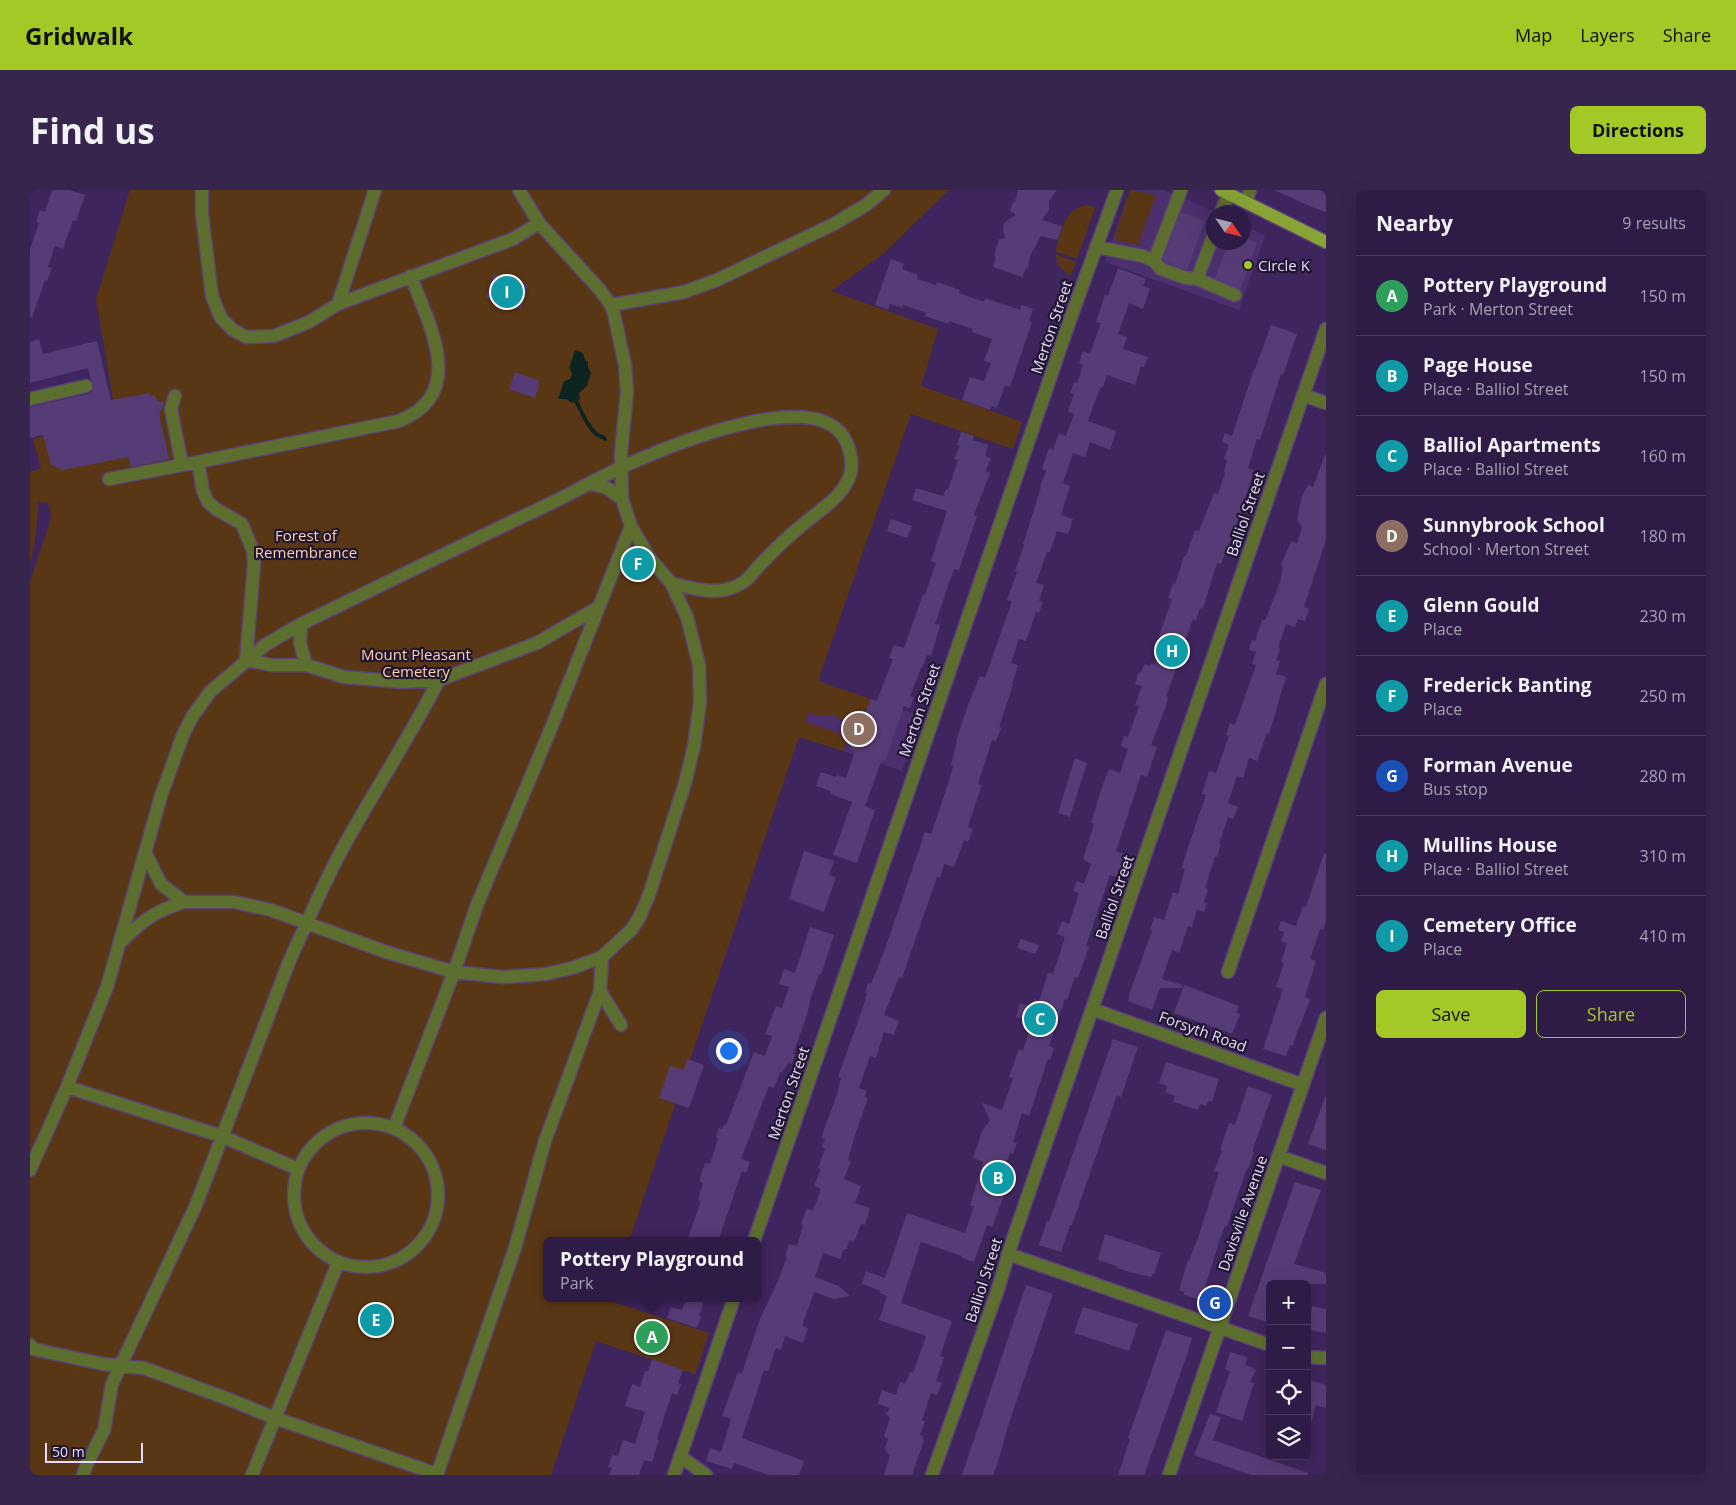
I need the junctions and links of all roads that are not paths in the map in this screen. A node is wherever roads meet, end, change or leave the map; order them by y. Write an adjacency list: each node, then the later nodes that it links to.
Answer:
1 (202, 190): 18 (street)
2 (374, 190): 18 (street)
3 (519, 190): 10 (street)
4 (884, 190): 19 (street)
5 (1116, 190): 12 (street, Merton Street)
6 (1181, 190): 14 (street)
7 (1225, 192): 8 (main road); 9 (street)
8 (1248, 196): 11 (main road)
9 (1222, 205)
10 (539, 223): 15 (street); 19 (street)
11 (1326, 242)
12 (1096, 247): 14 (street); 59 (street, Merton Street)
13 (1208, 250): 16 (street)
14 (1154, 261): 16 (street)
15 (411, 276): 18 (street); 26 (street)
16 (1197, 279): 17 (street)
17 (1235, 295)
18 (338, 304)
19 (611, 305): 28 (street)
20 (1326, 330): 22 (street, Balliol Street)
21 (86, 386): 24 (street)
22 (1303, 395): 25 (street); 48 (street, Balliol Street)
23 (175, 396): 27 (street)
24 (30, 399)
25 (1326, 403)
26 (198, 462): 27 (street); 36 (street)
27 (182, 465): 29 (street)
28 (621, 468): 30 (street); 31 (street); 33 (street)
29 (109, 479)
30 (590, 483): 31 (street); 35 (street)
31 (622, 499): 32 (street)
32 (631, 526): 33 (street); 34 (street)
33 (671, 584): 44 (street)
34 (598, 607): 38 (street); 45 (street)
35 (301, 624): 36 (street); 37 (street)
36 (246, 660): 37 (street); 40 (street)
37 (306, 665): 38 (street)
38 (439, 680): 42 (street)
39 (1326, 684): 46 (street)
40 (145, 852): 41 (street); 43 (street)
41 (184, 902): 42 (street); 43 (street)
42 (306, 923): 45 (street); 54 (street)
43 (120, 942): 52 (street)
44 (602, 957): 45 (street); 47 (street)
45 (454, 972): 53 (street)
46 (1228, 972)
47 (600, 991): 50 (street); 73 (street)
48 (1092, 1009): 51 (street, Forsyth Road); 60 (street, Balliol Street)
49 (1326, 1018): 51 (street, Davisville Avenue)
50 (621, 1025)
51 (1303, 1085): 55 (street, Davisville Avenue)
52 (67, 1087): 54 (street); 57 (street)
53 (394, 1128): 56 (street); 61 (street)
54 (221, 1136): 56 (street); 68 (street)
55 (1278, 1156): 58 (street); 63 (street, Davisville Avenue)
56 (298, 1169): 61 (street)
57 (30, 1170)
58 (1326, 1173)
59 (755, 1237)
60 (1008, 1254): 63 (street); 76 (street, Balliol Street)
61 (338, 1263): 69 (street)
62 (733, 1302): 70 (street)
63 (1220, 1328): 64 (street); 77 (street, Davisville Avenue)
64 (1266, 1344)
65 (31, 1348): 68 (street)
66 (1311, 1357): 67 (street)
67 (1326, 1358)
68 (120, 1365): 69 (street); 71 (street)
69 (274, 1418): 72 (street); 73 (street)
70 (680, 1456): 74 (street); 75 (street)
71 (83, 1475)
72 (252, 1475)
73 (437, 1475)
74 (674, 1475)
75 (706, 1475)
76 (932, 1475)
77 (1169, 1475)

